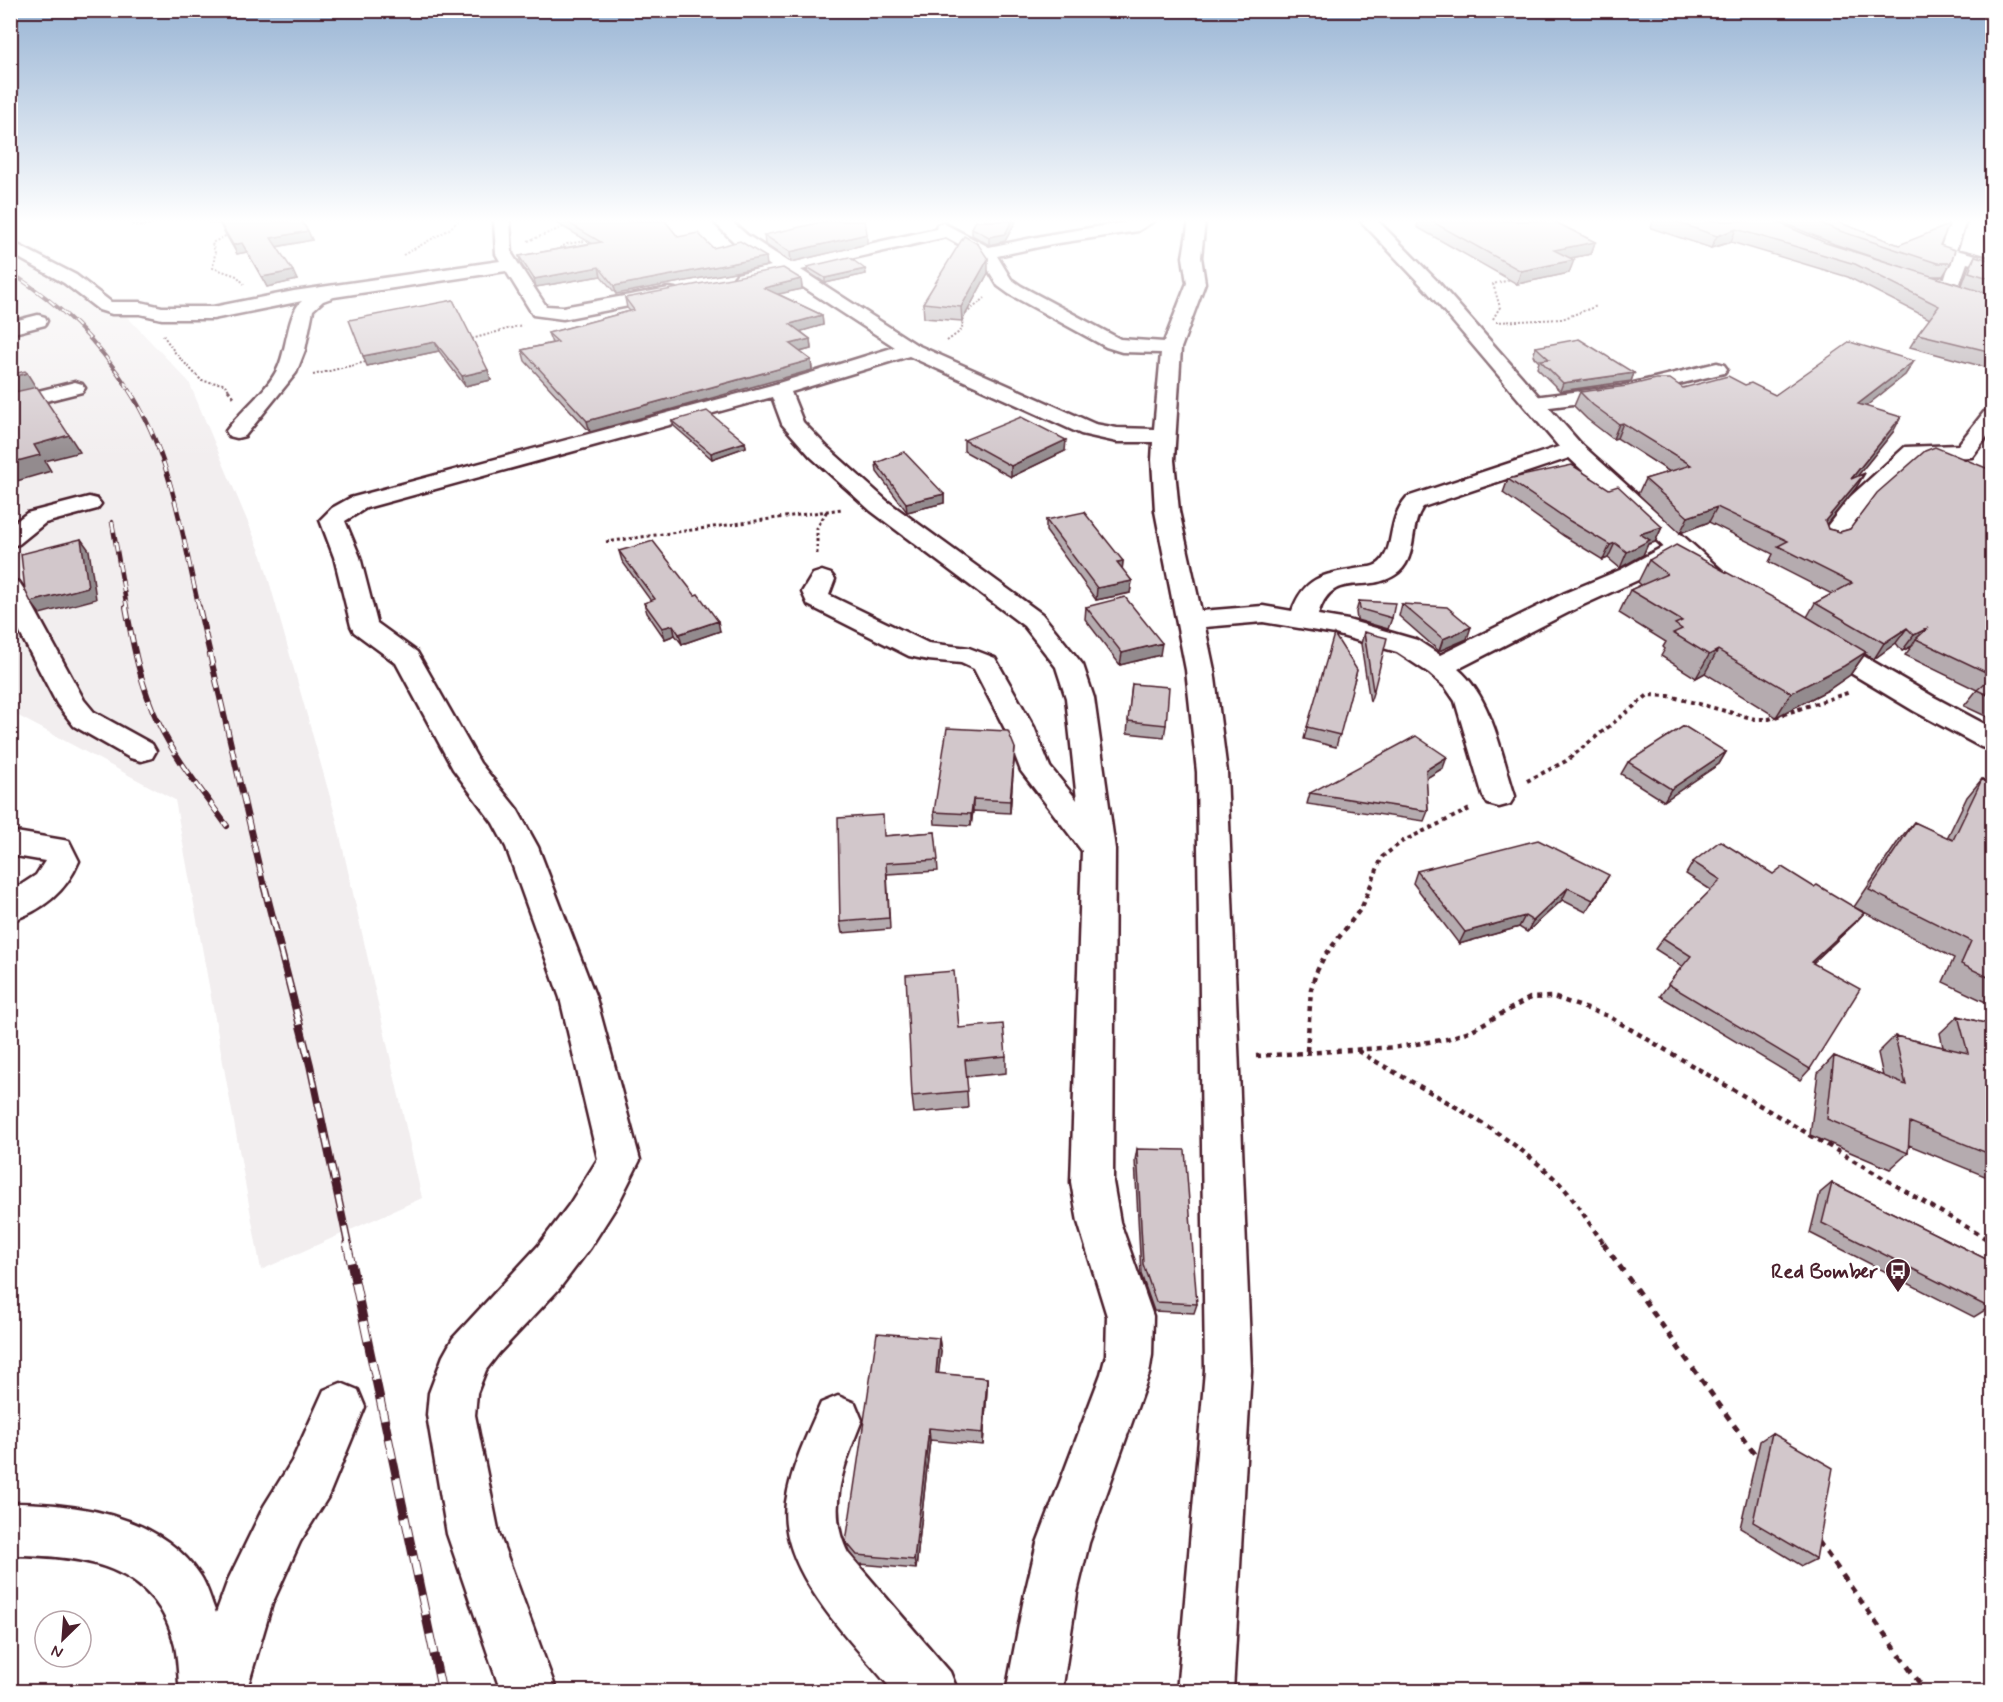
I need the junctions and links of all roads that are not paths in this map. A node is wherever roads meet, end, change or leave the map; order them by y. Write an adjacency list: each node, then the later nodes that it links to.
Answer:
1 (98, 300): 2 (street)
2 (273, 300)
3 (313, 300): 20 (street)
4 (533, 300): 5 (street)
5 (627, 300)
6 (834, 300): 13 (street)
7 (1033, 300): 12 (street)
8 (1189, 300): 12 (street)
9 (1445, 300): 17 (street)
10 (38, 321): 11 (street)
11 (10, 328)
12 (1171, 348): 21 (street)
13 (917, 353): 16 (street); 21 (street)
14 (1717, 369): 17 (street)
15 (75, 388): 18 (street)
16 (779, 389): 38 (street); 45 (street)
17 (1534, 403): 22 (street)
18 (10, 404)
19 (1992, 417): 24 (street)
20 (237, 431)
21 (1164, 436): 30 (street)
22 (1573, 449): 26 (street); 31 (street)
23 (89, 504): 25 (street)
24 (1830, 538)
25 (10, 539)
26 (1679, 548): 28 (street); 33 (street)
27 (822, 579): 38 (street)
28 (1726, 583)
29 (10, 588): 35 (street)
30 (1191, 620): 31 (street); 48 (street)
31 (1303, 620): 33 (street)
32 (1799, 629): 34 (street)
33 (1439, 666): 36 (street)
34 (1992, 741)
35 (141, 751)
36 (1499, 796)
37 (10, 843): 39 (street)
38 (1099, 849): 47 (street)
39 (10, 908)
40 (341, 1407): 44 (street)
41 (838, 1420): 46 (street)
42 (10, 1529): 43 (street)
43 (208, 1692)
44 (218, 1692)
45 (529, 1692)
46 (930, 1692)
47 (1034, 1692)
48 (1205, 1692)

